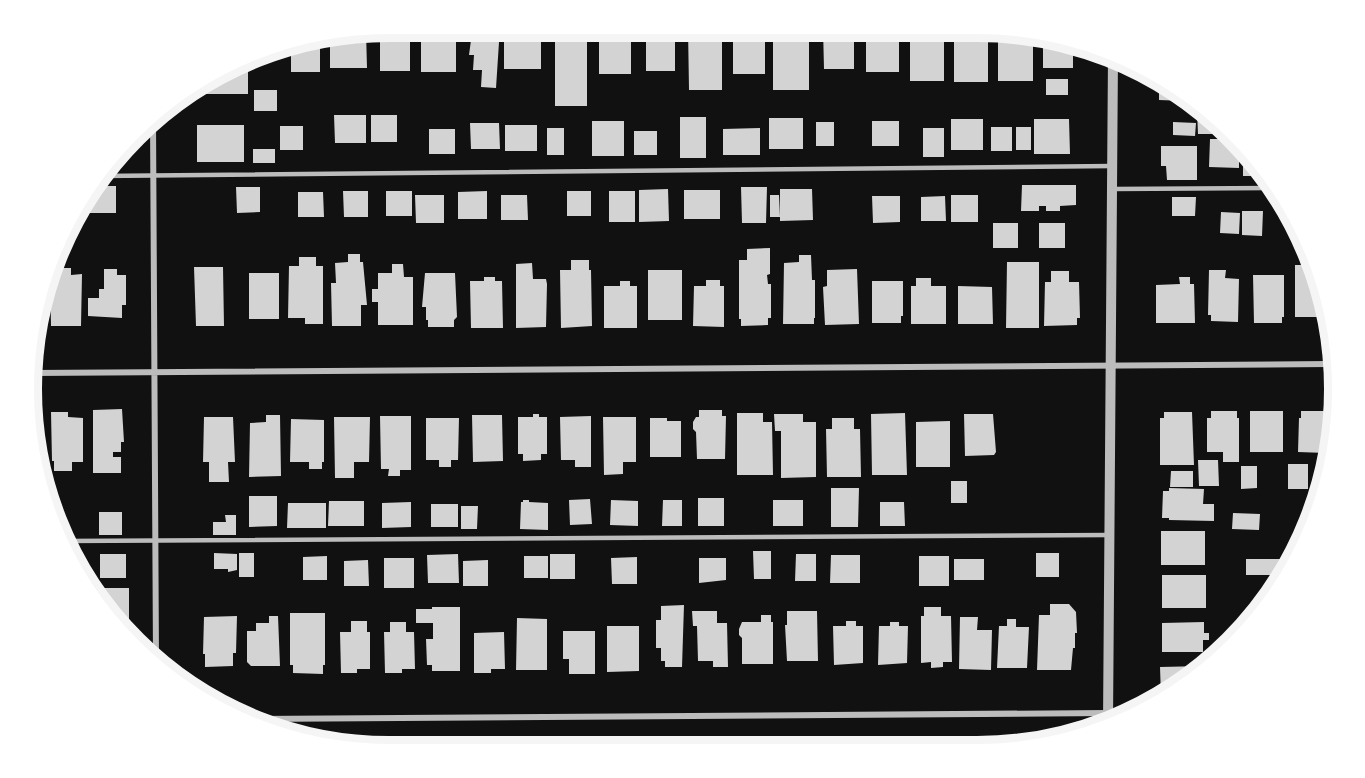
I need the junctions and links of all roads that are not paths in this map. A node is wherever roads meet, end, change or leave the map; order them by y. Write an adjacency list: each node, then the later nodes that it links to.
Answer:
1 (1113, 65): 3 (street)
2 (153, 129): 5 (street)
3 (1112, 166): 5 (lane); 7 (street)
4 (109, 176): 5 (lane)
5 (153, 176): 10 (street)
6 (1264, 188): 7 (lane)
7 (1112, 189): 9 (street)
8 (1327, 364): 9 (street)
9 (1110, 366): 10 (street); 12 (street)
10 (154, 372): 11 (street); 14 (street)
11 (38, 373)
12 (1110, 535): 14 (lane); 16 (street)
13 (72, 541): 14 (lane)
14 (155, 541): 15 (street)
15 (156, 652)
16 (1108, 715)
17 (268, 719): 18 (street)
18 (1097, 719)

